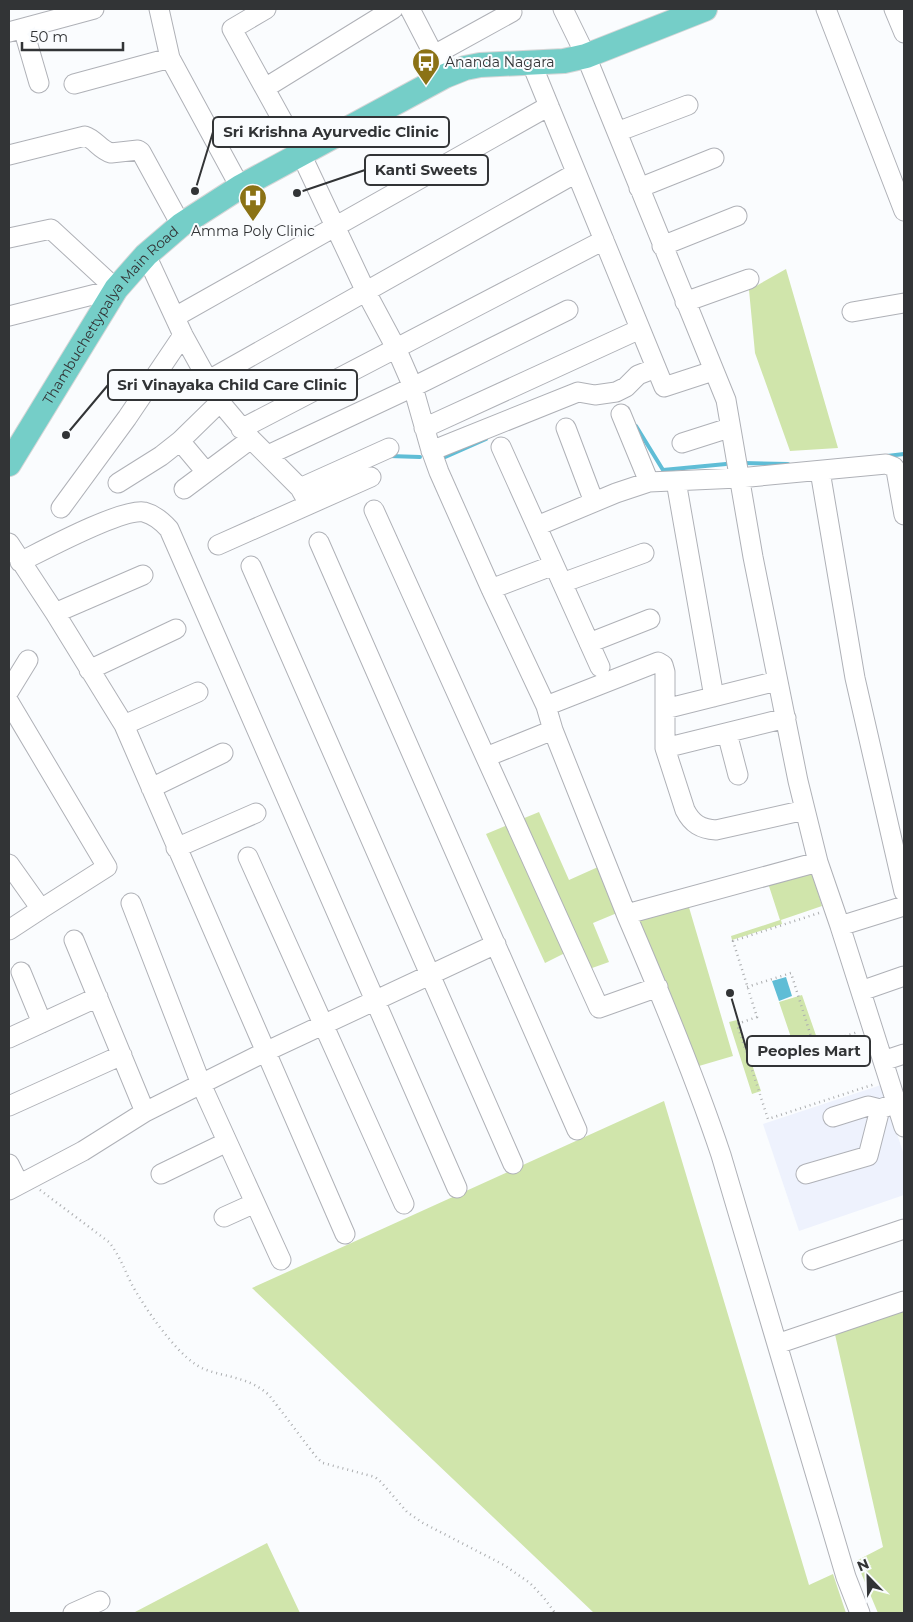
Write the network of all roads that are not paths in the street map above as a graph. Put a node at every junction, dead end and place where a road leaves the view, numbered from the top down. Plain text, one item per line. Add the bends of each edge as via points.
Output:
1 (94, 9) edge
2 (159, 9) edge
3 (266, 9) edge
4 (394, 9) edge
5 (410, 9) edge
6 (564, 9) edge
7 (705, 9) edge
8 (826, 9) edge
9 (894, 9) edge
10 (512, 12) dead end
11 (53, 14) edge
12 (16, 30) edge
13 (904, 33) edge
14 (586, 56) junction
15 (170, 58) junction
16 (531, 62) junction
17 (440, 66) junction
18 (39, 84) dead end
19 (74, 84) dead end
20 (264, 88) junction
21 (549, 106) junction
22 (688, 106) dead end
23 (617, 132) junction
24 (301, 154) junction
25 (9, 155) edge
26 (714, 158) dead end
27 (576, 172) junction
28 (240, 187) junction
29 (639, 188) junction
30 (904, 211) edge
31 (737, 216) dead end
32 (181, 225) junction
33 (336, 227) junction
34 (9, 238) edge
35 (604, 240) junction
36 (662, 246) junction
37 (146, 254) junction
38 (749, 279) dead end
39 (116, 289) junction
40 (366, 292) junction
41 (685, 302) junction
42 (904, 303) edge
43 (568, 310) dead end
44 (852, 312) dead end
45 (9, 316) edge
46 (175, 317) junction
47 (640, 329) junction
48 (183, 336) junction
49 (396, 348) junction
50 (656, 368) junction
51 (713, 370) junction
52 (207, 381) junction
53 (413, 387) junction
54 (220, 402) junction
55 (621, 414) dead end
56 (424, 428) junction
57 (566, 428) dead end
58 (729, 428) junction
59 (246, 434) junction
60 (180, 441) junction
61 (682, 443) dead end
62 (501, 447) dead end
63 (389, 448) dead end
64 (431, 451) junction
65 (12, 454) edge
66 (268, 455) junction
67 (820, 471) junction
68 (206, 472) junction
69 (371, 477) dead end
70 (739, 478) junction
71 (676, 481) junction
72 (649, 482) junction
73 (118, 483) dead end
74 (184, 489) dead end
75 (305, 496) junction
76 (594, 502) junction
77 (61, 508) dead end
78 (374, 510) dead end
79 (904, 515) edge
80 (537, 526) junction
81 (319, 542) dead end
82 (9, 543) edge
83 (218, 544) dead end
84 (644, 553) dead end
85 (20, 562) junction
86 (554, 565) junction
87 (251, 566) dead end
88 (143, 576) dead end
89 (562, 583) junction
90 (491, 590) junction
91 (55, 613) junction
92 (650, 619) dead end
93 (176, 629) dead end
94 (589, 643) junction
95 (28, 660) dead end
96 (600, 667) dead end
97 (89, 670) junction
98 (777, 681) junction
99 (9, 691) edge
100 (198, 692) dead end
101 (714, 697) junction
102 (9, 702) edge
103 (546, 706) junction
104 (664, 709) junction
105 (780, 719) junction
106 (124, 725) junction
107 (553, 730) junction
108 (727, 733) junction
109 (665, 748) junction
110 (223, 754) dead end
111 (486, 757) junction
112 (738, 775) dead end
113 (151, 788) junction
114 (800, 811) junction
115 (256, 813) dead end
116 (176, 848) junction
117 (248, 857) dead end
118 (818, 862) junction
119 (9, 864) edge
120 (904, 892) edge
121 (131, 903) dead end
122 (904, 906) edge
123 (41, 909) junction
124 (627, 914) junction
125 (840, 926) junction
126 (9, 930) edge
127 (74, 940) dead end
128 (496, 944) junction
129 (20, 972) dead end
130 (430, 975) junction
131 (904, 976) edge
132 (658, 988) junction
133 (861, 991) junction
134 (98, 997) junction
135 (374, 1002) junction
136 (42, 1023) junction
137 (324, 1025) junction
138 (9, 1038) edge
139 (265, 1052) junction
140 (904, 1054) edge
141 (122, 1055) junction
142 (883, 1062) junction
143 (201, 1084) junction
144 (9, 1106) edge
145 (888, 1106) junction
146 (144, 1112) junction
147 (834, 1117) dead end
148 (904, 1127) edge
149 (577, 1130) dead end
150 (227, 1142) junction
151 (9, 1164) edge
152 (513, 1164) dead end
153 (161, 1174) dead end
154 (806, 1174) dead end
155 (18, 1185) edge
156 (457, 1188) dead end
157 (255, 1203) junction
158 (404, 1204) dead end
159 (224, 1217) dead end
160 (904, 1229) edge
161 (345, 1234) dead end
162 (281, 1260) dead end
163 (812, 1260) dead end
164 (904, 1301) edge
165 (777, 1344) junction
166 (100, 1601) dead end
167 (73, 1613) edge
168 (860, 1613) edge

1 - 11 street
2 - 15 street
3 - 20 street via 232,29
4 - 20 street
5 - 17 street
6 - 14 street
7 - 14 main road, Thambuchettypalya Main Road
8 - 30 street
9 - 13 street
10 - 17 street
11 - 12 street
12 - 18 street
14 - 16 main road, Thambuchettypalya Main Road via 564,61
14 - 23 street
15 - 19 street
15 - 28 street
16 - 17 main road, Thambuchettypalya Main Road via 465,68
16 - 21 street
17 - 24 main road, Thambuchettypalya Main Road
20 - 24 street
21 - 27 street
21 - 33 street
22 - 23 street
23 - 29 street
24 - 28 main road, Thambuchettypalya Main Road
24 - 33 street
25 - 32 street via 85,136 107,152 138,150
26 - 29 street
27 - 35 street
27 - 40 street
28 - 32 main road, Thambuchettypalya Main Road
29 - 36 street
31 - 36 street
32 - 37 main road, Thambuchettypalya Main Road
33 - 40 street
33 - 46 street
34 - 39 street via 51,229
35 - 47 street
35 - 49 street
36 - 41 street
37 - 39 main road, Thambuchettypalya Main Road
37 - 46 street
38 - 41 street
39 - 45 street
39 - 65 main road, Thambuchettypalya Main Road
40 - 49 street
40 - 52 street
41 - 51 street
42 - 44 street
43 - 53 street
46 - 48 street
47 - 50 street
47 - 56 street
48 - 52 street
48 - 77 street
49 - 53 street
49 - 59 street
50 - 51 street via 664,387
50 - 64 street via 638,375 616,392 595,395 578,392
51 - 58 street via 726,400
52 - 54 street
53 - 56 street
53 - 66 street
54 - 59 street
54 - 60 street
55 - 72 street
56 - 64 street
57 - 76 street
58 - 61 street
58 - 70 street
59 - 66 street
59 - 68 street
60 - 68 street
60 - 73 street
62 - 80 street
63 - 75 street
64 - 90 street
66 - 75 street
67 - 70 street
67 - 79 street via 886,464 894,467
67 - 120 street via 855,678
68 - 74 street
69 - 75 street
70 - 71 street
70 - 98 street
71 - 72 street
71 - 101 street
72 - 76 street
75 - 83 street
76 - 80 street
78 - 111 street
80 - 86 street
81 - 128 street
82 - 85 street
84 - 89 street
85 - 91 street
85 - 135 street via 127,513 144,512 155,516 169,530
86 - 89 street
86 - 90 street
87 - 130 street
88 - 91 street
89 - 94 street
90 - 103 street
91 - 97 street
92 - 94 street
93 - 97 street
94 - 96 street
95 - 99 street
97 - 106 street
98 - 101 street
98 - 105 street
100 - 106 street
101 - 104 street
102 - 123 street via 107,867
103 - 104 street via 658,662 665,672
103 - 107 street
104 - 109 street
105 - 108 street
105 - 114 street via 798,781
106 - 113 street
107 - 111 street
107 - 124 street
108 - 109 street
108 - 112 street
109 - 114 street via 685,810 696,825 716,830
110 - 113 street
111 - 132 street via 599,1008
113 - 116 street
114 - 118 street
115 - 116 street
116 - 139 street
117 - 137 street
118 - 124 street
118 - 125 street
119 - 123 street
121 - 143 street
122 - 125 street
123 - 126 street
124 - 132 street
125 - 133 street
127 - 134 street
128 - 130 street
128 - 149 street
129 - 136 street
130 - 135 street
130 - 152 street
131 - 133 street
132 - 165 street via 702,1096
133 - 142 street
134 - 136 street
134 - 141 street
135 - 137 street
135 - 156 street
136 - 138 street
137 - 139 street
137 - 158 street
139 - 143 street
139 - 161 street
140 - 142 street
141 - 144 street
141 - 146 street
142 - 145 street
143 - 146 street
143 - 150 street
145 - 147 street via 868,1106
145 - 148 street
145 - 154 street via 868,1156
146 - 155 street via 83,1151
150 - 153 street
150 - 157 street
151 - 155 street
157 - 159 street
157 - 162 street
160 - 163 street
164 - 165 street
165 - 168 street via 846,1577
166 - 167 street

